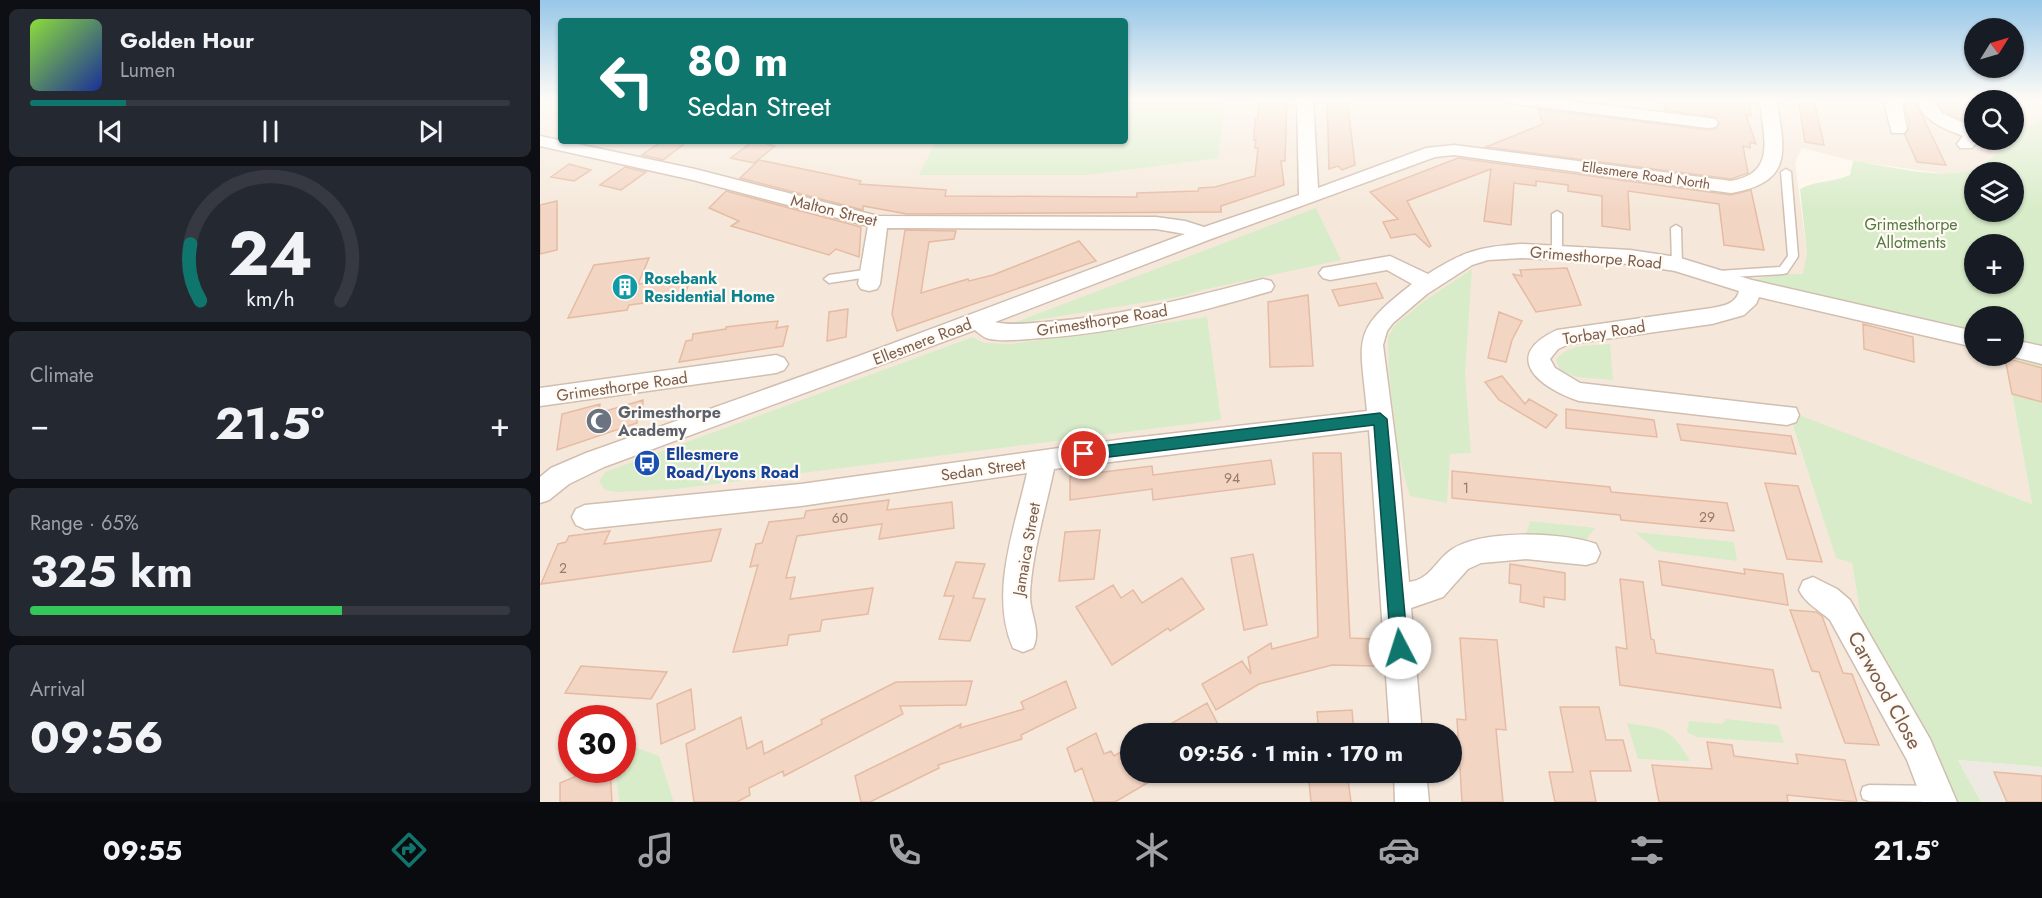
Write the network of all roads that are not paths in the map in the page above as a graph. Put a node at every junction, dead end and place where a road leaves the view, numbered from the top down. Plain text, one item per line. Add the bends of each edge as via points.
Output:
1 (1307, 136) edge
2 (1773, 136) edge
3 (540, 141) edge
4 (1786, 172) dead end
5 (1309, 198) junction
6 (1557, 214) dead end
7 (878, 222) junction
8 (1676, 228) dead end
9 (1204, 234) junction
10 (1557, 252) junction
11 (1677, 264) junction
12 (1330, 273) dead end
13 (1712, 276) junction
14 (870, 278) joint
15 (829, 279) dead end
16 (1428, 283) junction
17 (1263, 286) dead end
18 (1750, 287) junction
19 (978, 320) junction
20 (1964, 337) edge
21 (2024, 351) edge
22 (2042, 355) edge
23 (776, 364) dead end
24 (540, 397) edge
25 (1787, 415) dead end
26 (1380, 419) junction
27 (1043, 460) junction
28 (540, 492) edge
29 (585, 516) dead end
30 (1586, 553) dead end
31 (1813, 590) dead end
32 (1395, 596) junction
33 (1023, 638) dead end
34 (1405, 723) edge
35 (1411, 783) edge
36 (1869, 793) dead end
37 (1938, 798) edge
38 (1412, 802) edge

1 - 5 street
2 - 5 street, Ellesmere Road North via 1775,154 1771,168 1743,186 1443,150
3 - 7 street, Malton Street via 695,175
4 - 13 lane via 1793,256 1783,270
5 - 9 street, Ellesmere Road
6 - 10 lane
7 - 9 street, Malton Street via 1156,223
7 - 14 street
8 - 11 lane
9 - 19 street, Ellesmere Road
10 - 11 street, Grimesthorpe Road
10 - 16 street, Grimesthorpe Road via 1486,253 1465,260
11 - 13 street, Grimesthorpe Road
12 - 16 street via 1390,263
13 - 18 street, Grimesthorpe Road
14 - 15 lane
16 - 26 street, Grimesthorpe Road via 1385,317 1376,329 1372,345
17 - 19 street, Grimesthorpe Road via 1157,314 1041,331 991,331
18 - 20 street, Grimesthorpe Road
18 - 25 street, Torbay Road via 1748,299 1736,310 1553,340 1541,352 1540,368 1554,383 1579,392
19 - 28 street, Ellesmere Road via 595,460 560,476
21 - 22 street
23 - 24 street, Grimesthorpe Road
26 - 27 street, Sedan Street
26 - 32 street, Grimesthorpe Road
27 - 29 street, Sedan Street via 801,495
27 - 33 street, Jamaica Street via 1019,571 1016,599
30 - 32 street via 1499,547 1466,555 1448,569 1439,584 1422,594
31 - 37 street, Carwood Close via 1840,610 1919,750
32 - 34 street, Grimesthorpe Road
35 - 38 street
36 - 37 lane

